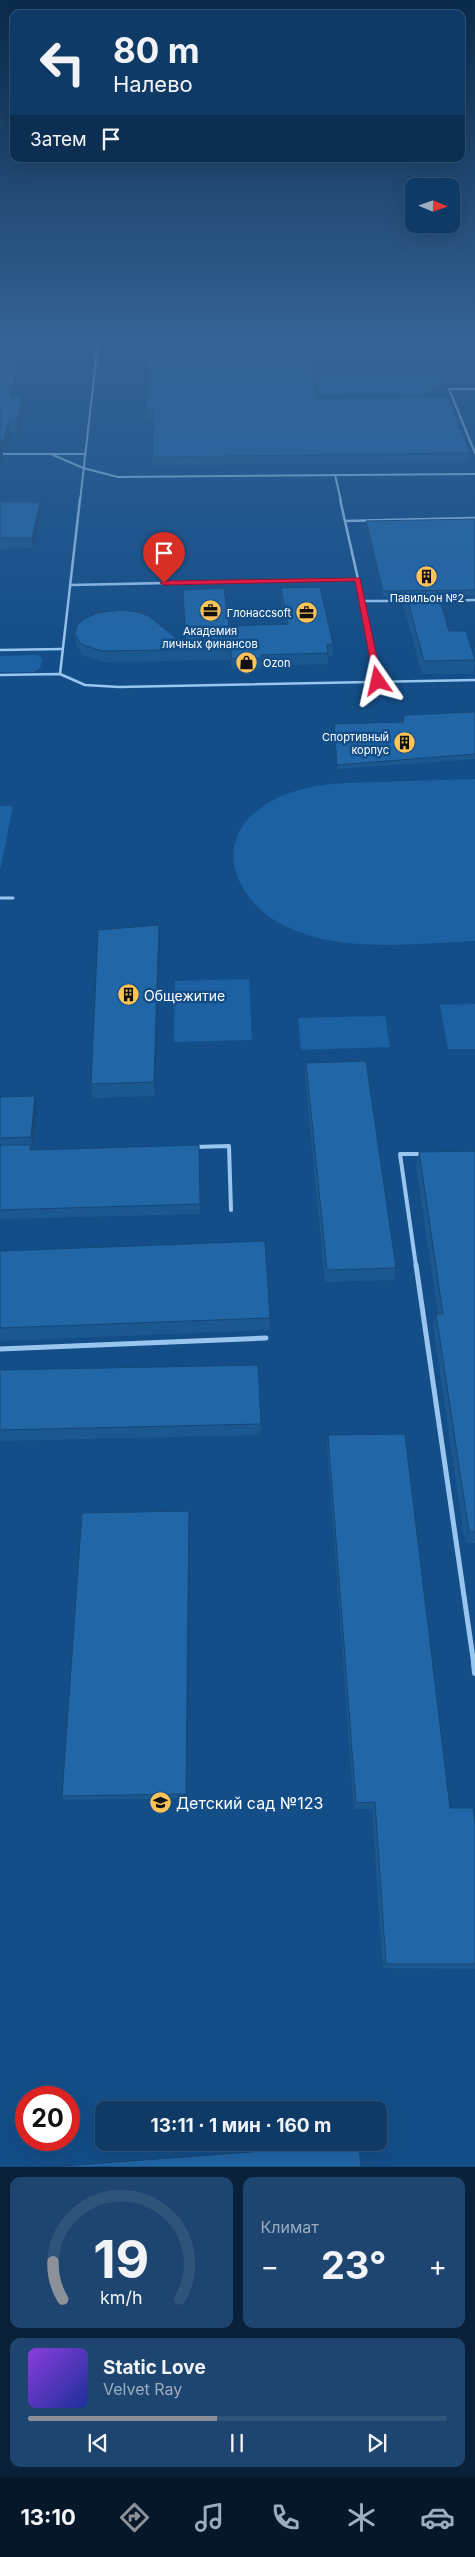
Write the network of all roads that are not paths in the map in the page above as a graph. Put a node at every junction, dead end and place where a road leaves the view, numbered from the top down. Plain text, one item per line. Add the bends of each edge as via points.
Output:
1 (85, 443) edge
2 (0, 454) edge
3 (51, 454) junction
4 (84, 454) junction
5 (83, 468) junction
6 (475, 474) edge
7 (336, 475) junction
8 (475, 518) edge
9 (345, 521) junction
10 (358, 579) junction
11 (70, 585) junction
12 (475, 600) edge
13 (409, 601) edge
14 (428, 601) edge
15 (362, 602) junction
16 (62, 649) junction
17 (0, 650) edge
18 (60, 674) junction
19 (0, 675) edge
20 (475, 680) edge
21 (378, 681) junction
22 (0, 898) edge
23 (13, 898) dead end
24 (189, 1147) edge
25 (428, 1154) edge
26 (231, 1210) dead end
27 (266, 1338) edge
28 (0, 1349) edge
29 (475, 1673) edge

1 - 4 lane
2 - 3 lane
3 - 4 lane
3 - 5 lane
4 - 5 lane
5 - 7 lane via 118,477
5 - 11 lane
6 - 7 lane
7 - 9 lane
8 - 9 lane
9 - 10 lane
10 - 11 lane
10 - 15 lane
11 - 16 lane
12 - 14 lane
13 - 15 lane
15 - 21 lane
16 - 17 lane
16 - 18 lane
18 - 19 lane
18 - 21 lane via 85,685 119,687
20 - 21 lane
22 - 23 lane
24 - 26 lane via 229,1146
25 - 29 lane via 400,1154
27 - 28 lane

